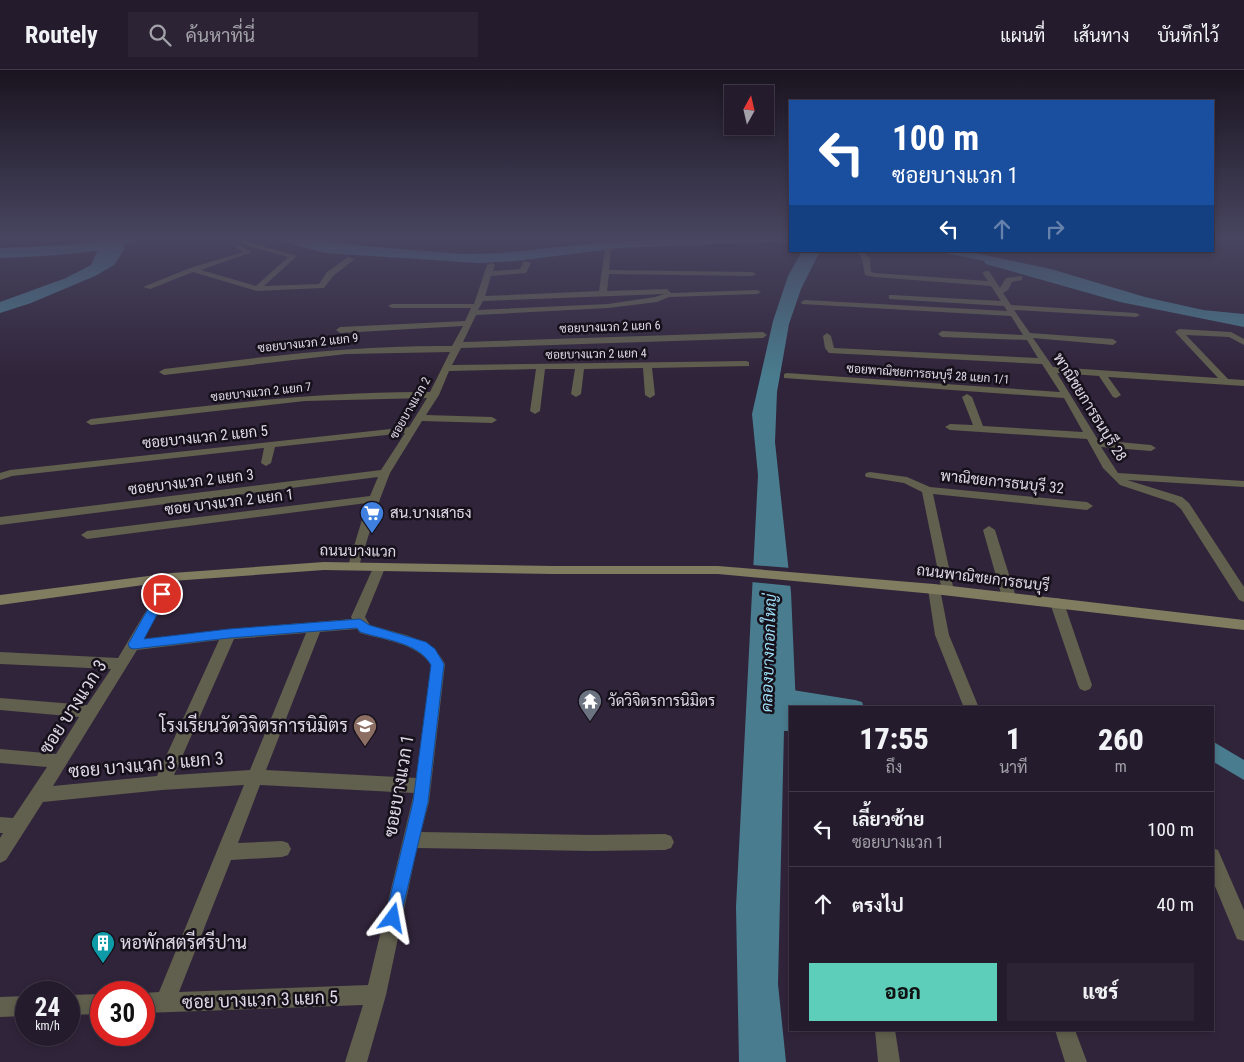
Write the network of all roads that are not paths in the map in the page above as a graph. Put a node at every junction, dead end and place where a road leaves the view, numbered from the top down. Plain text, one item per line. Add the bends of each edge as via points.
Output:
1 (159, 283) edge
2 (238, 283) edge
3 (263, 283) edge
4 (323, 283) edge
5 (485, 283) edge
6 (605, 283) edge
7 (952, 283) edge
8 (993, 283) edge
9 (1008, 283) edge
10 (147, 288) dead end
11 (996, 288) junction
12 (257, 289) junction
13 (757, 292) dead end
14 (604, 294) junction
15 (668, 295) junction
16 (892, 297) dead end
17 (805, 302) dead end
18 (392, 306) dead end
19 (477, 306) junction
20 (1010, 308) junction
21 (1136, 315) dead end
22 (468, 323) junction
23 (340, 330) dead end
24 (942, 334) dead end
25 (763, 335) dead end
26 (827, 336) dead end
27 (1028, 337) junction
28 (1113, 342) dead end
29 (1244, 342) edge
30 (456, 347) junction
31 (746, 364) dead end
32 (647, 365) junction
33 (580, 366) junction
34 (1047, 366) junction
35 (541, 367) junction
36 (446, 368) junction
37 (164, 372) dead end
38 (1102, 374) junction
39 (787, 376) dead end
40 (1226, 382) junction
41 (1244, 383) edge
42 (576, 394) dead end
43 (434, 395) junction
44 (650, 395) dead end
45 (1116, 395) dead end
46 (1067, 396) junction
47 (966, 397) dead end
48 (535, 411) dead end
49 (420, 418) junction
50 (492, 420) dead end
51 (91, 422) dead end
52 (950, 427) dead end
53 (414, 429) junction
54 (979, 429) junction
55 (1092, 439) junction
56 (270, 445) junction
57 (1151, 448) dead end
58 (266, 464) dead end
59 (385, 473) junction
60 (870, 475) dead end
61 (1115, 476) junction
62 (0, 477) edge
63 (1244, 484) edge
64 (927, 490) junction
65 (374, 499) junction
66 (1087, 506) dead end
67 (0, 521) edge
68 (989, 530) dead end
69 (87, 535) dead end
70 (354, 566) junction
71 (379, 568) junction
72 (718, 570) joint
73 (172, 577) junction
74 (941, 590) junction
75 (1009, 597) junction
76 (1244, 598) edge
77 (0, 600) edge
78 (1057, 603) junction
79 (360, 624) junction
80 (1244, 625) edge
81 (315, 627) junction
82 (229, 634) junction
83 (134, 644) junction
84 (0, 658) edge
85 (122, 664) junction
86 (1085, 685) dead end
87 (0, 704) edge
88 (971, 706) edge
89 (92, 712) junction
90 (0, 756) edge
91 (60, 761) junction
92 (256, 776) junction
93 (162, 783) junction
94 (423, 786) junction
95 (39, 795) junction
96 (0, 826) edge
97 (18, 827) junction
98 (410, 840) junction
99 (665, 842) dead end
100 (282, 849) dead end
101 (225, 852) junction
102 (0, 854) edge
103 (1214, 861) edge
104 (1244, 932) edge
105 (376, 996) junction
106 (155, 1003) edge
107 (165, 1003) junction
108 (15, 1006) edge
109 (0, 1007) edge
110 (885, 1031) edge
111 (1065, 1031) edge
112 (356, 1062) edge
113 (889, 1062) edge
114 (1076, 1062) edge

1 - 10 street
2 - 12 street
3 - 12 street
4 - 12 street via 321,286
5 - 19 street, ซอยบางแวก 2
6 - 14 street
7 - 11 street
8 - 11 street, พาณิชยการธนบุรี 28
9 - 11 street via 1006,288
11 - 20 street, พาณิชยการธนบุรี 28
13 - 15 street
14 - 15 street via 664,291
14 - 19 street
15 - 19 street via 657,300 627,304
16 - 20 street
17 - 20 street
18 - 19 street
19 - 22 street, ซอยบางแวก 2
20 - 21 street
20 - 27 street, พาณิชยการธนบุรี 28
22 - 23 street
22 - 30 street, ซอยบางแวก 2
24 - 27 street
25 - 30 street, ซอยบางแวก 2 แยก 6
26 - 34 street via 832,351
27 - 28 street
27 - 34 street, พาณิชยการธนบุรี 28
29 - 40 street via 1231,335 1179,332
30 - 36 street, ซอยบางแวก 2
30 - 37 street, ซอยบางแวก 2 แยก 9 via 350,351
31 - 32 street, ซอยบางแวก 2 แยก 4
32 - 33 street, ซอยบางแวก 2 แยก 4
32 - 44 street
33 - 35 street, ซอยบางแวก 2 แยก 4
33 - 42 street
34 - 38 street
34 - 46 street, พาณิชยการธนบุรี 28
35 - 36 street, ซอยบางแวก 2 แยก 4
35 - 48 street
36 - 43 street, ซอยบางแวก 2
38 - 40 street
38 - 45 street
39 - 46 street, ซอยพาณิชยการธนบุรี 28 แยก 1/1
40 - 41 street
43 - 49 street, ซอยบางแวก 2
43 - 51 street, ซอยบางแวก 2 แยก 7 via 297,400
46 - 55 street, พาณิชยการธนบุรี 28
47 - 54 street
49 - 50 street
49 - 53 street, ซอยบางแวก 2
52 - 54 street
53 - 56 street, ซอยบางแวก 2 แยก 5
53 - 59 street, ซอยบางแวก 2
54 - 55 street
55 - 57 street
55 - 61 street, พาณิชยการธนบุรี 28
56 - 58 street
56 - 62 street, ซอยบางแวก 2 แยก 5 via 10,473
59 - 65 street, ซอยบางแวก 2
59 - 67 street, ซอยบางแวก 2 แยก 3
60 - 64 street via 910,480
61 - 63 street
61 - 76 street, พาณิชยการธนบุรี 28 via 1124,483 1178,500 1185,506
64 - 66 street, พาณิชยการธนบุรี 32
64 - 74 street, พาณิชยการธนบุรี 32
65 - 69 street, ซอย บางแวก 2 แยก 1
65 - 70 street, ซอยบางแวก 2
68 - 75 street
70 - 71 main road, ถนนบางแวก
70 - 73 main road, ถนนบางแวก
71 - 72 main road, ถนนบางแวก
71 - 79 street via 358,617
72 - 74 main road, ถนนพาณิชยการธนบุรี
73 - 77 main road, ถนนบางแวก
73 - 83 street, ซอย บางแวก 3
74 - 75 main road, ถนนพาณิชยการธนบุรี
74 - 88 street, พาณิชยการธนบุรี 32 via 942,635
75 - 78 main road, ถนนพาณิชยการธนบุรี
78 - 80 main road, ถนนพาณิชยการธนบุรี
78 - 86 street
79 - 81 street
79 - 94 street, ซอยบางแวก 1 via 365,629 421,646 438,664
81 - 82 street
81 - 92 street
82 - 83 street
82 - 93 street
83 - 85 street, ซอย บางแวก 3
84 - 85 street
85 - 89 street, ซอย บางแวก 3
87 - 89 street
89 - 91 street, ซอย บางแวก 3
90 - 91 street
91 - 95 street, ซอย บางแวก 3
92 - 93 street, ซอย บางแวก 3 แยก 3
92 - 94 street, ซอย บางแวก 3 แยก 3
92 - 101 street
93 - 95 street, ซอย บางแวก 3 แยก 3
94 - 98 street, ซอยบางแวก 1
95 - 97 street, ซอย บางแวก 3
96 - 97 street
97 - 102 street, ซอย บางแวก 3
98 - 99 street
98 - 105 street, ซอยบางแวก 1
100 - 101 street
101 - 107 street
103 - 104 street
105 - 107 street, ซอย บางแวก 3 แยก 5
105 - 112 street, ซอยบางแวก 1
106 - 107 street, ซอย บางแวก 3 แยก 5
108 - 109 street
110 - 113 street
111 - 114 street

